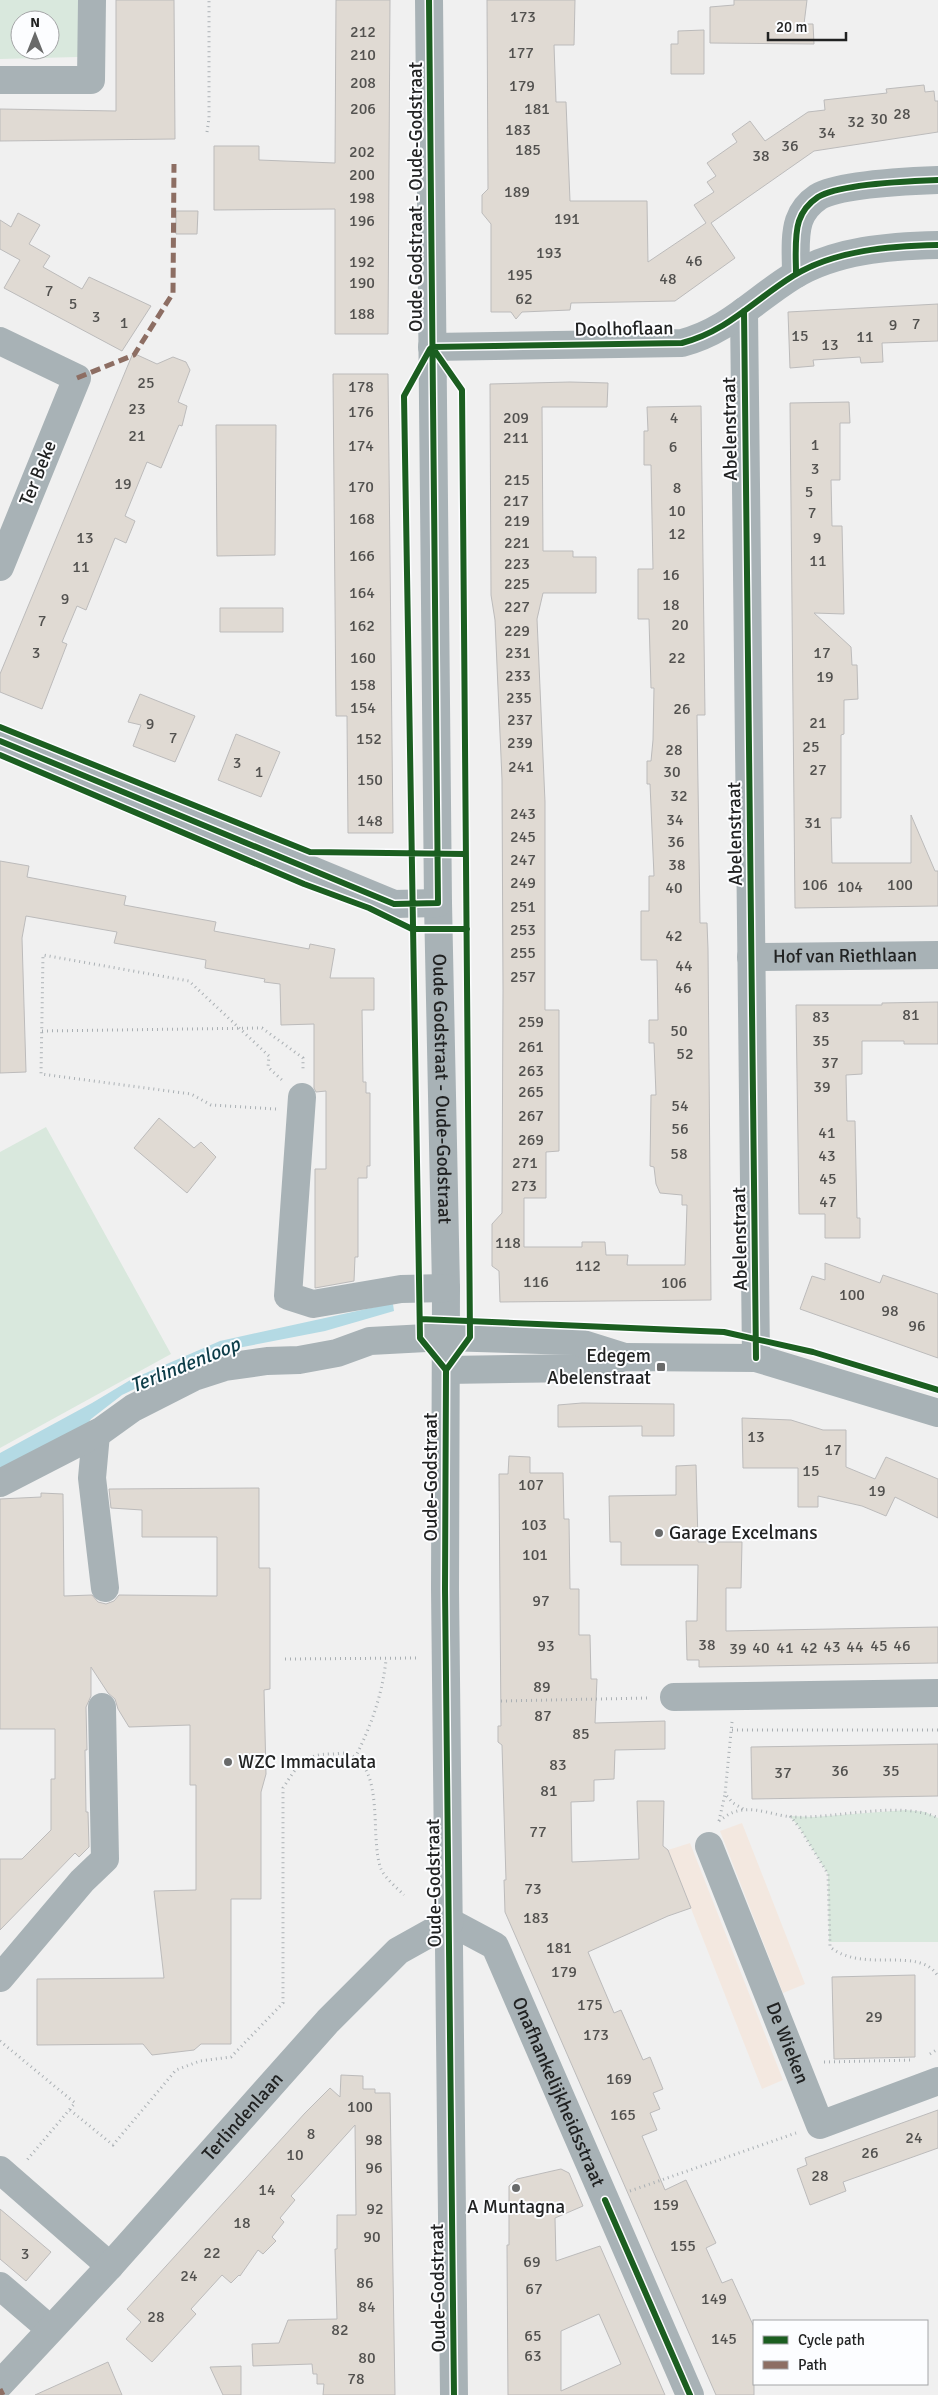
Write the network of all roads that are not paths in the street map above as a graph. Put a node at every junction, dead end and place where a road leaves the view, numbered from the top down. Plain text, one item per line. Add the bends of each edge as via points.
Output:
1 (92, 0) edge
2 (429, 0) edge
3 (0, 80) edge
4 (938, 180) edge
5 (938, 245) edge
6 (796, 274) junction
7 (744, 311) junction
8 (0, 341) edge
9 (432, 347) junction
10 (0, 567) edge
11 (0, 741) edge
12 (438, 903) junction
13 (938, 955) edge
14 (751, 957) junction
15 (302, 1104) road end
16 (446, 1288) junction
17 (445, 1336) junction
18 (625, 1357) junction
19 (756, 1358) junction
20 (446, 1370) junction
21 (938, 1413) edge
22 (96, 1434) junction
23 (0, 1484) edge
24 (105, 1588) dead end
25 (938, 1693) edge
26 (674, 1697) road end
27 (102, 1707) dead end
28 (709, 1846) road end
29 (450, 1922) junction
30 (0, 1978) edge
31 (938, 2081) edge
32 (5, 2175) edge
33 (110, 2266) junction
34 (0, 2286) edge
35 (50, 2329) junction
36 (0, 2384) edge
37 (0, 2390) edge
38 (3, 2395) edge
39 (454, 2395) edge
40 (690, 2395) edge

1 - 3 street via 91,80
2 - 9 street, Oude Godstraat - Oude-Godstraat
4 - 6 street via 898,181 818,197 805,208 798,222
5 - 6 street, Doolhoflaan via 877,249 831,259
6 - 7 street, Doolhoflaan
7 - 9 street, Doolhoflaan via 719,330 682,343
7 - 14 street, Abelenstraat
8 - 10 street, Ter Beke via 77,378
9 - 12 street, Oude Godstraat - Oude-Godstraat
11 - 12 street via 394,904
12 - 16 street, Oude Godstraat - Oude-Godstraat
13 - 14 street, Hof van Riethlaan
14 - 19 street, Abelenstraat
15 - 16 street via 288,1296 313,1304 401,1288
16 - 17 street, Oude Godstraat - Oude-Godstraat
17 - 18 street via 574,1341
17 - 20 street, Oude-Godstraat
17 - 22 street via 370,1341 328,1355 225,1367 194,1377 132,1408
18 - 19 street
18 - 20 street via 584,1368
19 - 21 street
20 - 29 street, Oude-Godstraat
22 - 23 street
22 - 24 street via 92,1478
25 - 26 street
27 - 30 street via 105,1859 82,1881
28 - 31 street, De Wieken via 820,2124
29 - 33 street, Terlindenlaan via 398,1951 328,2021
29 - 39 street, Oude-Godstraat
29 - 40 street, Onafhankelijkheidsstraat via 495,1946
32 - 33 street
33 - 35 street, Terlindenlaan
34 - 35 street
35 - 36 street, Terlindenlaan
37 - 38 street

